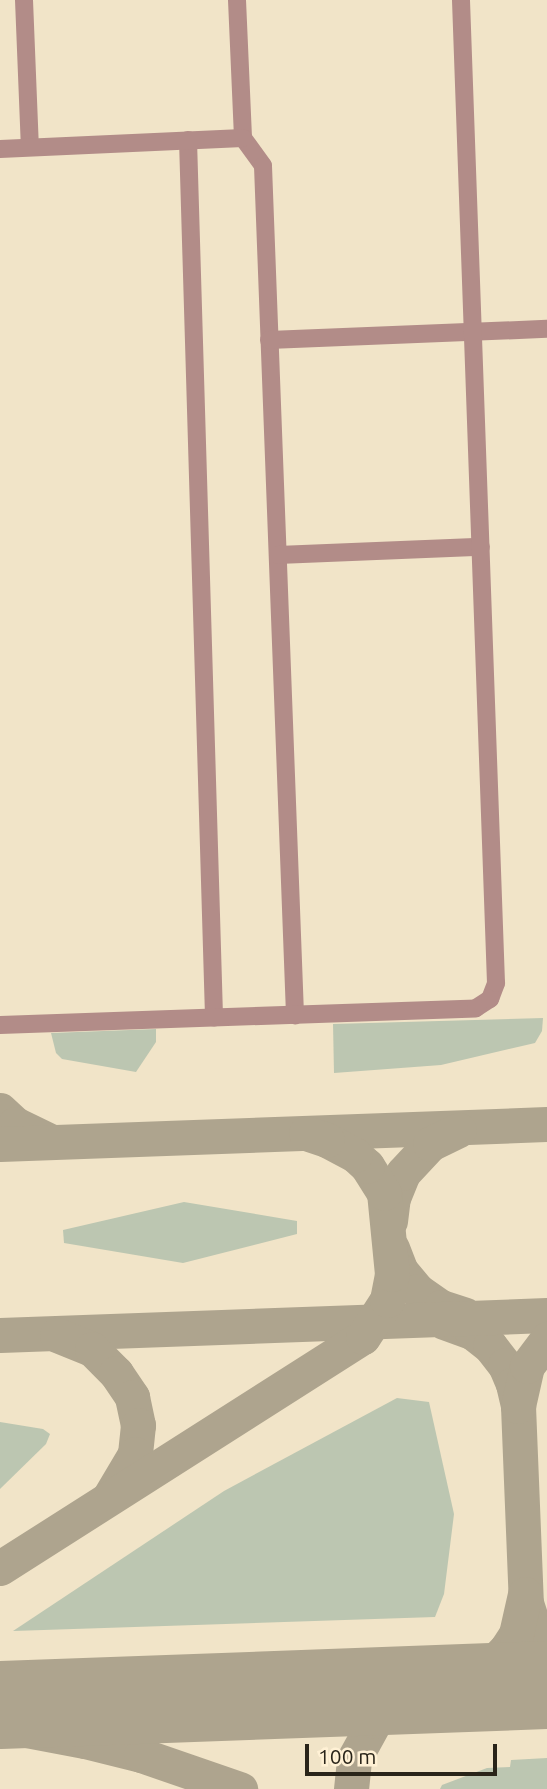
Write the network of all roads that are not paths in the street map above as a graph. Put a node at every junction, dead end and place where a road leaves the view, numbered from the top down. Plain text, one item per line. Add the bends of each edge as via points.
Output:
1 (24, 0) edge
2 (237, 0) edge
3 (461, 0) edge
4 (243, 138) junction
5 (188, 140) junction
6 (30, 147) junction
7 (0, 149) edge
8 (547, 329) edge
9 (473, 332) junction
10 (269, 340) junction
11 (481, 547) junction
12 (278, 555) junction
13 (295, 1016) junction
14 (214, 1018) junction
15 (0, 1025) edge

1 - 6 lane
2 - 4 lane
3 - 9 lane
4 - 5 lane
4 - 10 lane via 263,166
5 - 6 lane
5 - 14 lane
6 - 7 lane
8 - 9 lane
9 - 10 lane
9 - 11 lane
10 - 12 lane
11 - 12 lane
11 - 13 lane via 496,982 491,999 477,1008
12 - 13 lane
13 - 14 lane
14 - 15 lane

